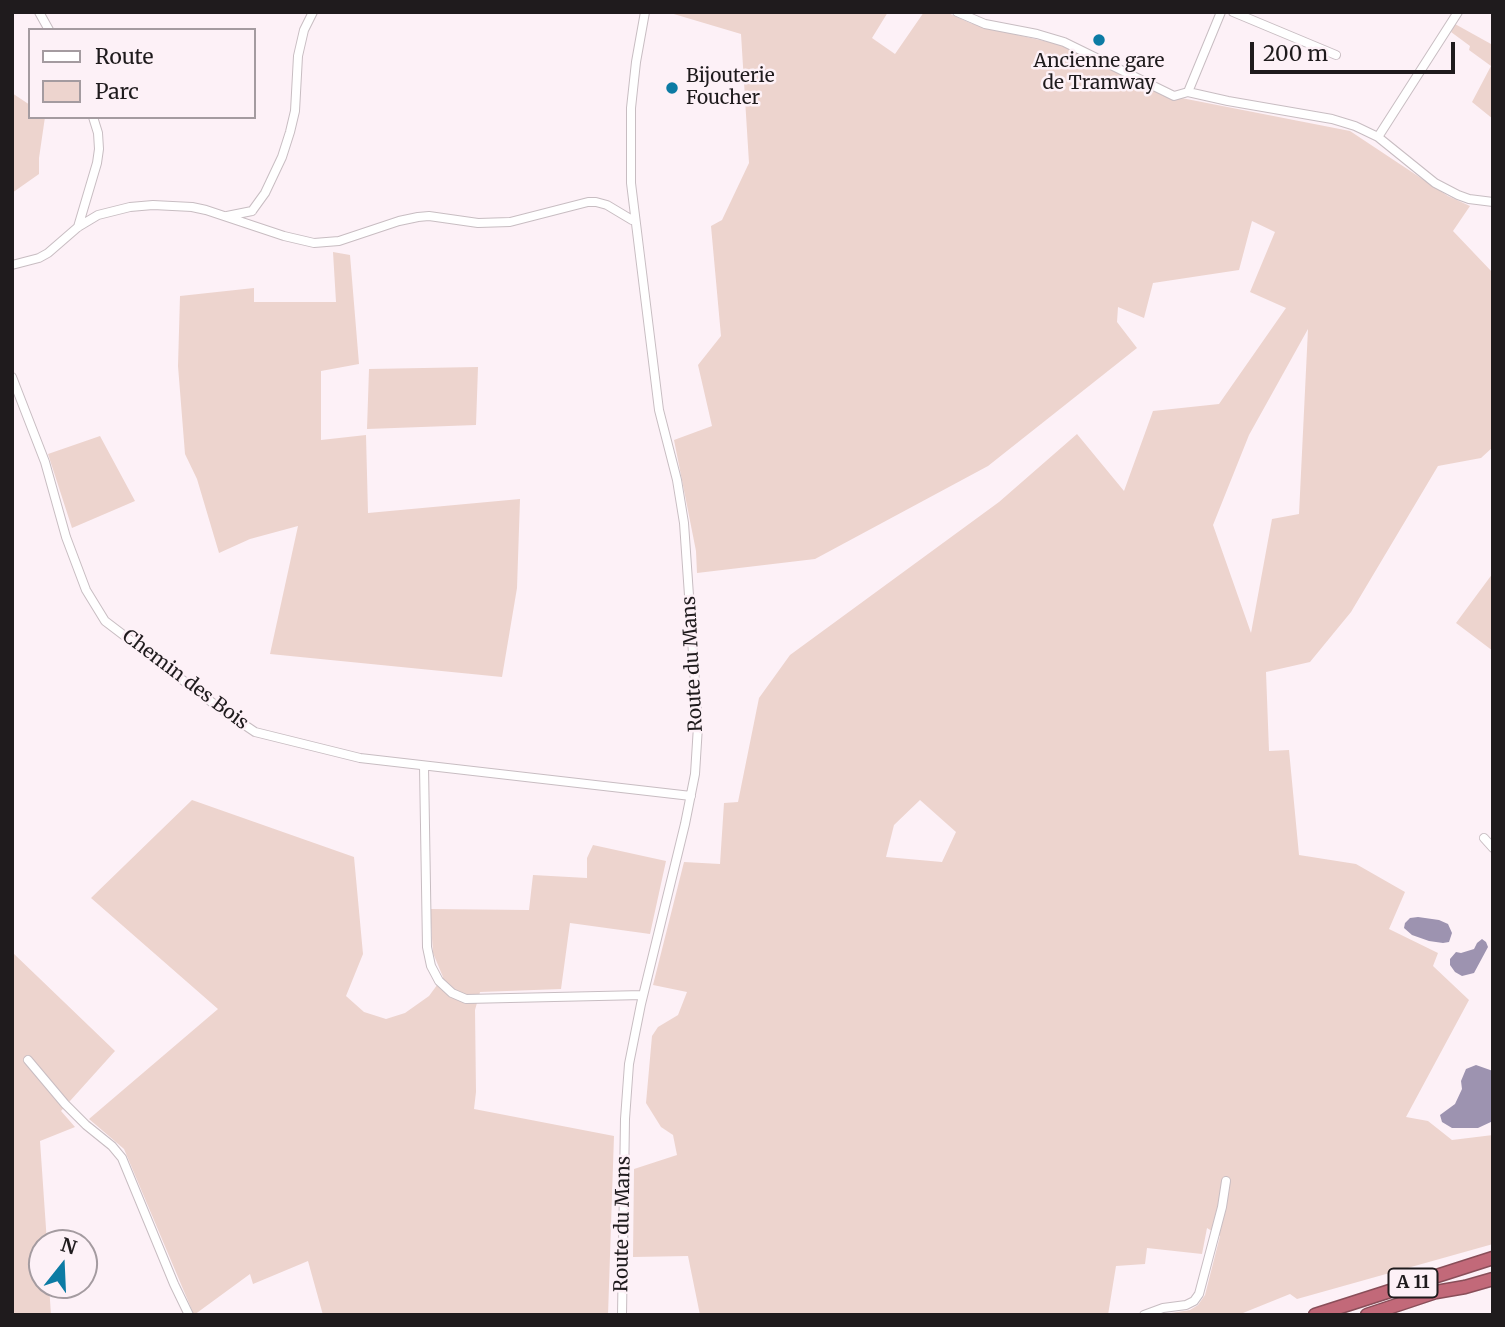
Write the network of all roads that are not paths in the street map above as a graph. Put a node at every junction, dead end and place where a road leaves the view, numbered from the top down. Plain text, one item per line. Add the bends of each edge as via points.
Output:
1 (39, 12) edge
2 (313, 12) edge
3 (645, 12) edge
4 (957, 12) edge
5 (1221, 12) edge
6 (1233, 12) edge
7 (1458, 12) edge
8 (48, 28) edge
9 (1336, 55) dead end
10 (1188, 92) junction
11 (94, 119) edge
12 (1378, 137) junction
13 (1493, 202) edge
14 (252, 211) junction
15 (224, 216) junction
16 (635, 220) junction
17 (252, 225) junction
18 (78, 227) junction
19 (12, 265) edge
20 (12, 377) edge
21 (424, 766) junction
22 (691, 796) junction
23 (1484, 838) dead end
24 (1493, 848) edge
25 (643, 995) junction
26 (27, 1060) dead end
27 (1226, 1181) dead end
28 (1493, 1258) edge
29 (1493, 1279) edge
30 (1465, 1287) junction
31 (189, 1315) edge
32 (622, 1315) edge
33 (1144, 1315) edge
34 (1315, 1315) edge
35 (1367, 1315) edge
36 (1391, 1315) edge

1 - 8 street
2 - 14 street via 298,56 290,132 265,193
3 - 16 street, Route du Mans via 631,108
4 - 10 street via 985,24 1063,42 1174,96
5 - 10 street
6 - 9 street
7 - 12 street
10 - 12 street via 1332,119
11 - 18 street via 99,149
12 - 13 street via 1435,183 1469,199
14 - 15 street
14 - 17 street
15 - 17 street
15 - 18 street via 192,207 153,205 97,215
16 - 17 street via 607,205 588,202 510,222 418,216 324,243 304,242
16 - 22 street, Route du Mans via 659,410 684,523 698,717
18 - 19 street via 48,253
20 - 21 street, Chemin des Bois via 86,590 106,621 255,732 360,758
21 - 22 street, Chemin des Bois
21 - 25 street via 427,947 439,981 466,999
22 - 25 street, Route du Mans
23 - 24 street
25 - 32 street, Route du Mans via 626,1096
26 - 31 street via 122,1158
27 - 33 street via 1199,1294 1186,1305
28 - 34 highway, A 11
29 - 30 highway, A 11
30 - 35 highway, A 11
30 - 36 highway

